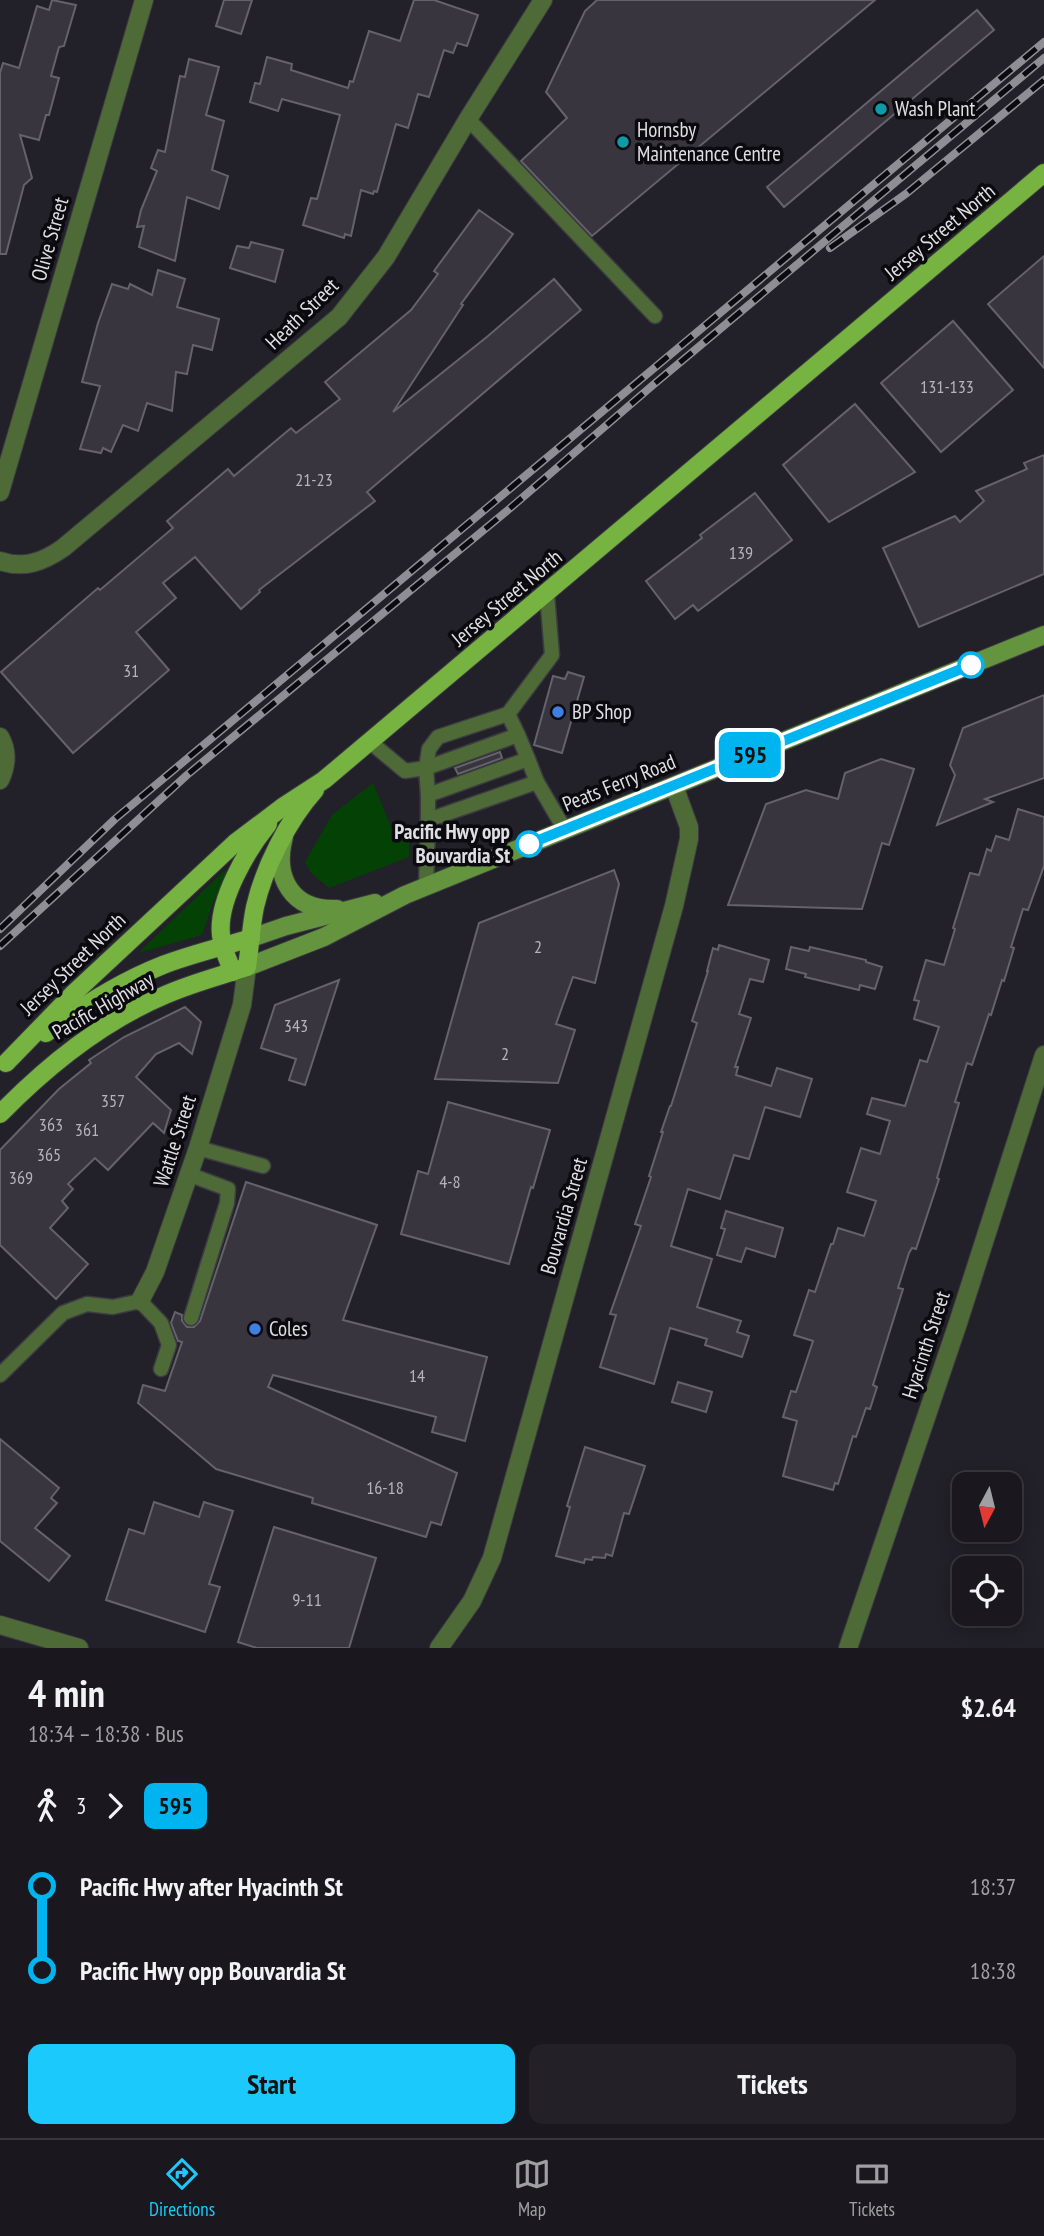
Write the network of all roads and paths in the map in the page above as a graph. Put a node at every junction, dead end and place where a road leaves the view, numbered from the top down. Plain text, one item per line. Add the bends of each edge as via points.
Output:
1 (144, 0) edge
2 (543, 0) edge
3 (468, 119) junction
4 (1044, 173) edge
5 (654, 316) dead end
6 (0, 492) edge
7 (0, 561) edge
8 (547, 594) junction
9 (1044, 635) edge
10 (508, 715) junction
11 (518, 735) junction
12 (0, 737) edge
13 (369, 741) junction
14 (528, 760) junction
15 (426, 768) junction
16 (0, 780) edge
17 (324, 780) junction
18 (537, 782) junction
19 (674, 786) junction
20 (428, 794) junction
21 (284, 806) junction
22 (429, 820) junction
23 (565, 830) junction
24 (284, 837) junction
25 (426, 887) junction
26 (405, 895) junction
27 (359, 907) junction
28 (251, 938) junction
29 (223, 947) junction
30 (240, 969) junction
31 (1044, 1055) edge
32 (3, 1066) edge
33 (0, 1114) edge
34 (198, 1148) junction
35 (263, 1166) dead end
36 (188, 1174) junction
37 (141, 1301) junction
38 (191, 1318) dead end
39 (162, 1369) dead end
40 (0, 1376) edge
41 (0, 1625) edge
42 (79, 1648) edge
43 (439, 1648) edge
44 (848, 1648) edge

1 - 6 street, Olive Street
2 - 3 street, Heath Street
3 - 5 lane
3 - 7 street, Heath Street via 386,257 339,317 51,557 22,565
4 - 8 main road, Jersey Street North
8 - 10 lane via 552,655
8 - 13 main road, Jersey Street North
9 - 19 main road, Peats Ferry Road
10 - 11 lane
10 - 15 lane via 438,737 429,749
11 - 14 lane
11 - 15 lane
12 - 16 street via 6,751
13 - 15 lane via 405,771
13 - 17 main road, Jersey Street North
14 - 18 lane
14 - 20 lane
15 - 20 lane
17 - 21 main road, Jersey Street North
17 - 24 main road
18 - 22 lane
18 - 23 lane
19 - 23 main road, Peats Ferry Road
19 - 43 street, Bouvardia Street via 689,827 674,906 492,1558 472,1601
20 - 22 lane
21 - 29 main road via 264,828 230,890 220,933
21 - 32 main road, Jersey Street North via 194,880
22 - 25 lane
23 - 25 main road, Peats Ferry Road
24 - 27 main road via 282,874 292,893 321,908
24 - 28 main road via 262,885
25 - 26 main road, Peats Ferry Road
26 - 27 main road, Peats Ferry Road
26 - 30 main road, Peats Ferry Road via 324,937
27 - 28 main road, Peats Ferry Road
28 - 29 main road, Pacific Highway
28 - 30 main road
29 - 30 main road
29 - 32 main road, Pacific Highway via 163,965 111,990
30 - 33 main road, Pacific Highway via 165,995 108,1025 57,1060
30 - 34 street, Wattle Street via 242,1005
31 - 44 street, Hyacinth Street
34 - 35 lane
34 - 36 street, Wattle Street
36 - 37 street, Wattle Street
36 - 38 lane via 228,1189
37 - 39 lane via 161,1324 169,1345
37 - 40 lane via 113,1307 87,1304 63,1313
41 - 42 street

